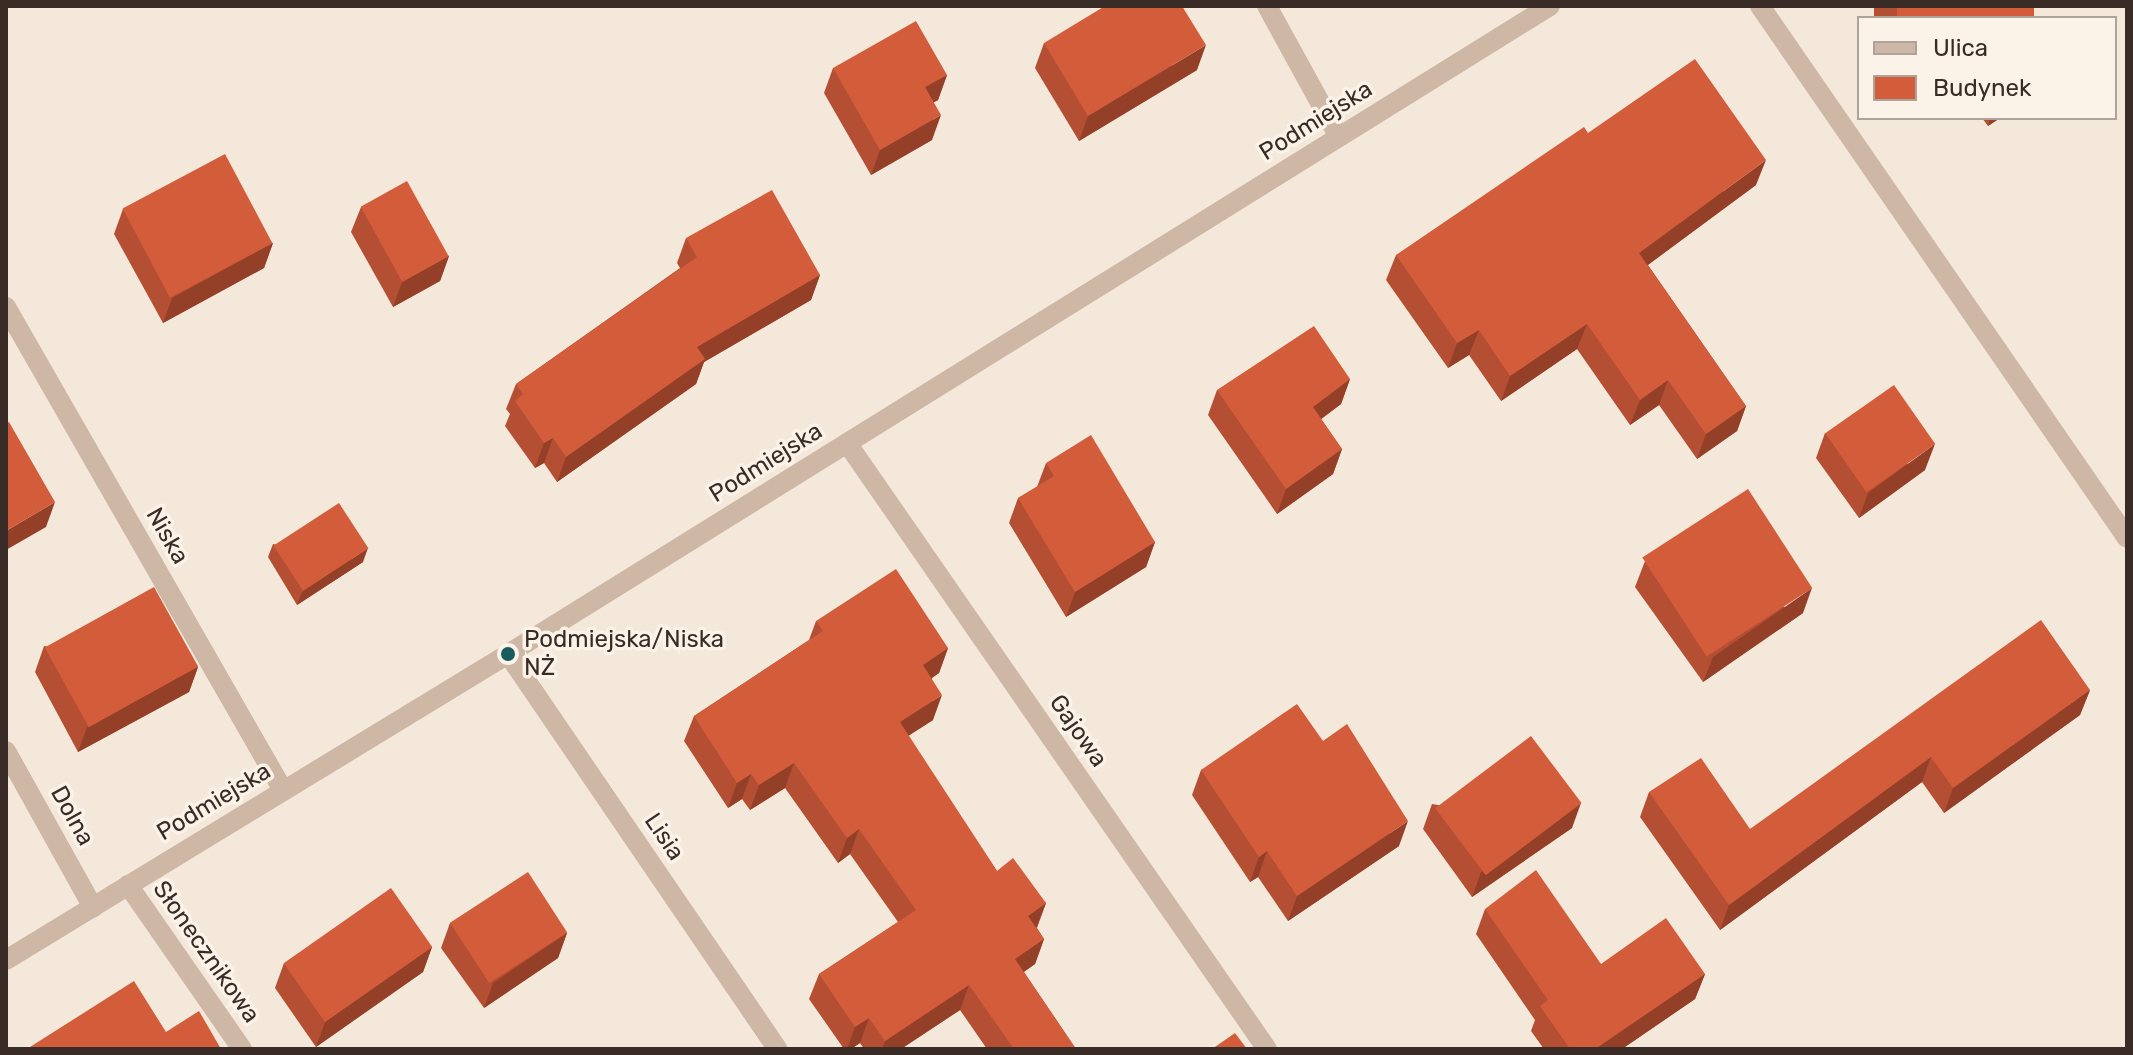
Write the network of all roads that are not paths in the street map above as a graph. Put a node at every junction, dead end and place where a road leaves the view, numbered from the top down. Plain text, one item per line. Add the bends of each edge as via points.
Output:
1 (1267, 6) edge
2 (1550, 6) edge
3 (1760, 6) edge
4 (1339, 137) junction
5 (6, 307) edge
6 (847, 443) junction
7 (2127, 538) edge
8 (508, 654) junction
9 (6, 751) edge
10 (283, 790) junction
11 (128, 885) junction
12 (93, 907) junction
13 (6, 960) edge
14 (242, 1049) edge
15 (777, 1049) edge
16 (1267, 1049) edge

1 - 4 street
2 - 4 street, Podmiejska
3 - 7 street
4 - 6 street, Podmiejska
5 - 10 street, Niska
6 - 8 street, Podmiejska
6 - 16 street, Gajowa
8 - 10 street, Podmiejska
8 - 15 street, Lisia
9 - 12 street, Dolna
10 - 11 street, Podmiejska
11 - 12 street, Podmiejska
11 - 14 street, Słonecznikowa
12 - 13 street, Podmiejska

